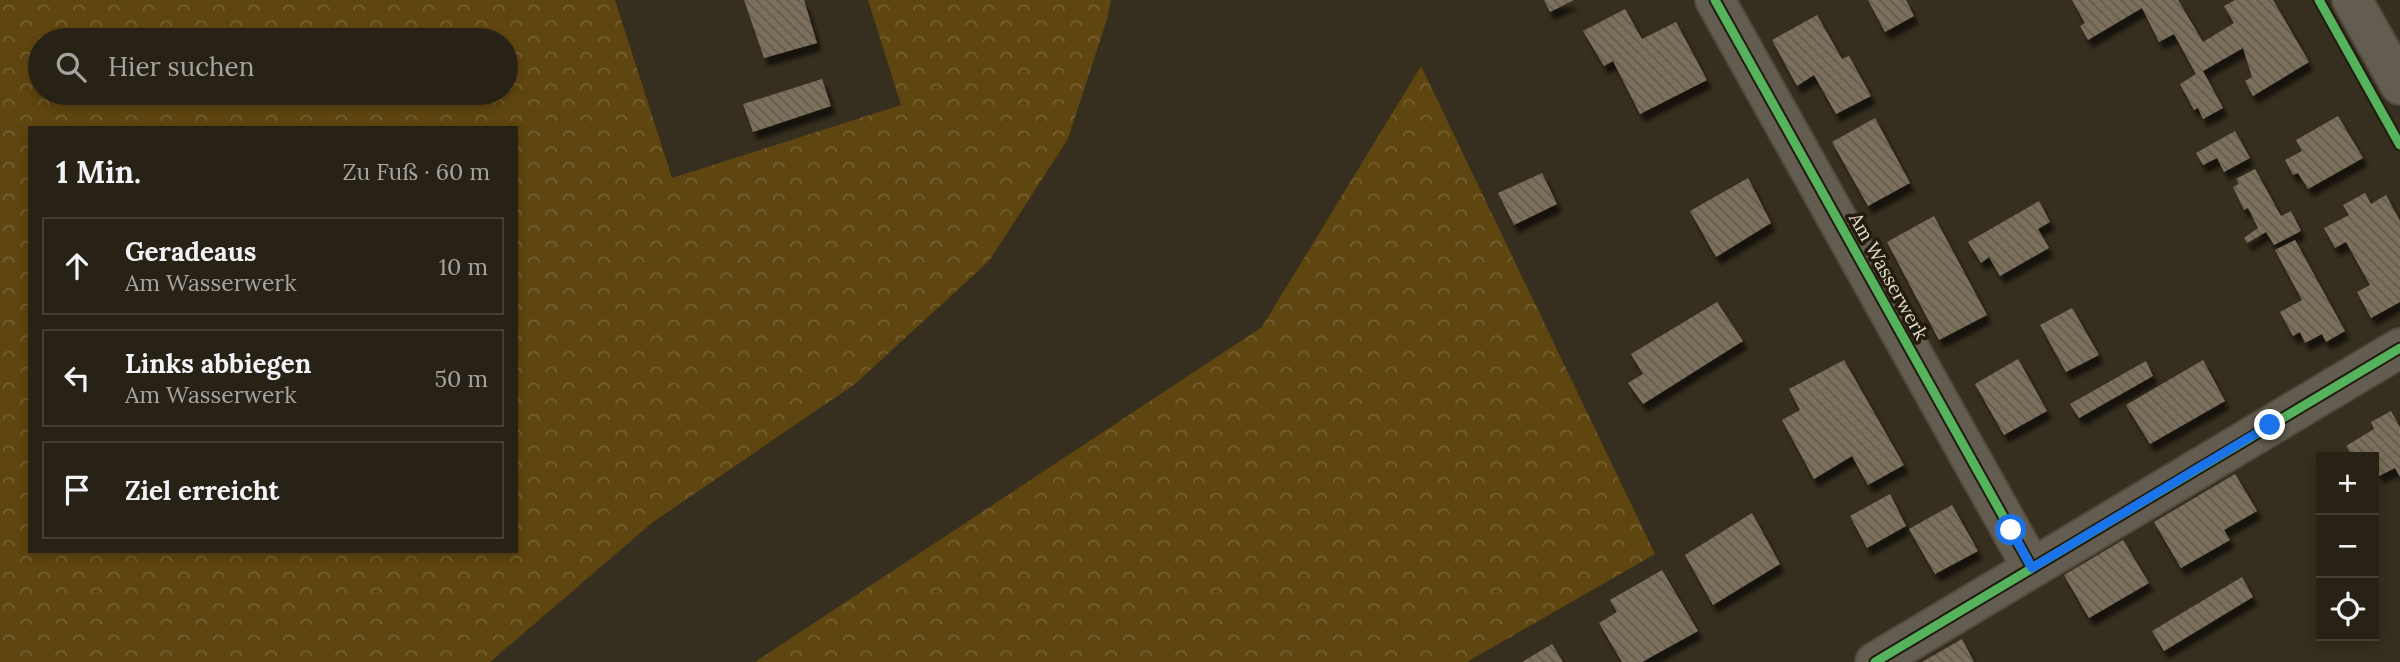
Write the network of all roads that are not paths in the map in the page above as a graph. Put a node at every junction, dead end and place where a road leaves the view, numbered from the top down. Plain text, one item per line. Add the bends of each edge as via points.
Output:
1 (1715, 0) edge
2 (2352, 0) edge
3 (2400, 85) edge
4 (2400, 348) edge
5 (2032, 568) junction
6 (1875, 662) edge

1 - 5 street, Am Wasserwerk
2 - 3 street
4 - 5 street
5 - 6 street

